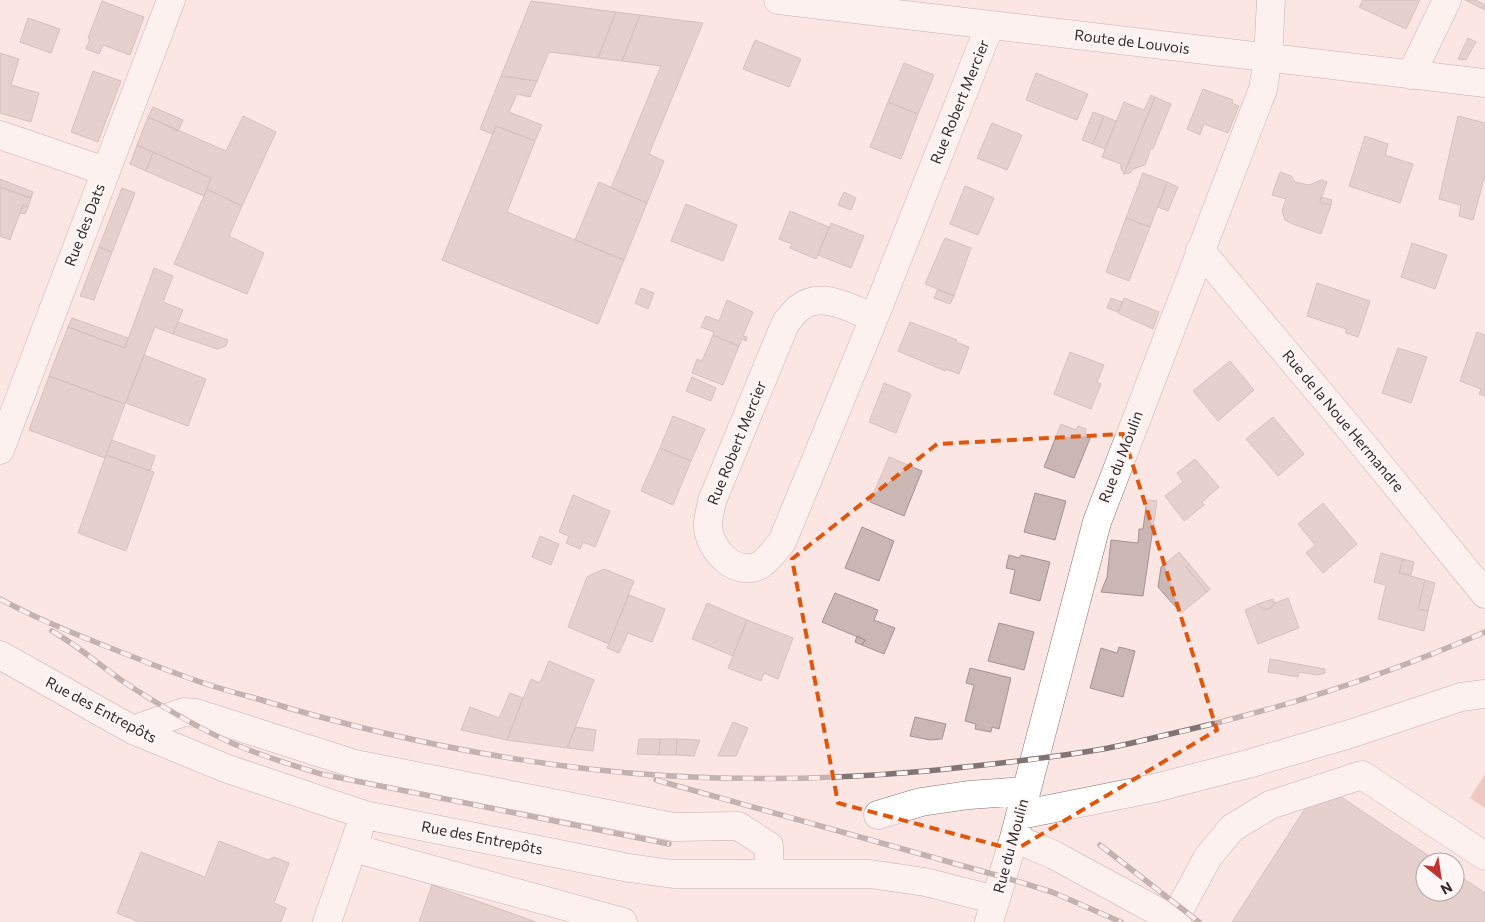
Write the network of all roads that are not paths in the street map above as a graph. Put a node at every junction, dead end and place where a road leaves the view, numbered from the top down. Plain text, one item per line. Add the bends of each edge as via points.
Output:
1 (171, 0) edge
2 (778, 0) edge
3 (1271, 0) edge
4 (1447, 0) edge
5 (990, 25) junction
6 (1268, 58) junction
7 (1411, 75) junction
8 (1485, 84) edge
9 (0, 135) edge
10 (105, 171) junction
11 (1200, 250) junction
12 (874, 318) junction
13 (0, 450) edge
14 (1485, 594) edge
15 (0, 655) edge
16 (1485, 694) edge
17 (133, 730) junction
18 (365, 815) junction
19 (878, 815) dead end
20 (1020, 815) junction
21 (353, 848) junction
22 (1485, 856) edge
23 (769, 874) junction
24 (993, 911) edge
25 (1176, 921) edge
26 (327, 922) edge
27 (623, 922) edge

1 - 10 street, Rue des Dats
2 - 5 street, Route de Louvois
3 - 6 street, Rue du Moulin
4 - 7 street
5 - 6 street, Route de Louvois
5 - 12 street, Rue Robert Mercier
6 - 7 street, Route de Louvois
6 - 11 street, Rue du Moulin via 1263,89
7 - 8 street, Route de Louvois
9 - 10 street
10 - 13 street, Rue des Dats
11 - 14 street, Rue de la Noue Hermandre
11 - 20 street, Rue du Moulin via 1097,522
12 - 12 street, Rue Robert Mercier via 782,542 758,566 742,568 721,557 710,541 707,526 712,501 786,322 800,307 816,300 832,302
15 - 17 street, Rue des Entrepôts
16 - 20 street via 1461,697 1248,764 1155,788
17 - 18 street, Rue des Entrepôts via 225,768
17 - 23 street via 184,712 196,713 355,764 674,827 738,826 769,846
18 - 21 street
18 - 23 street, Rue des Entrepôts via 630,868 673,874
19 - 20 street via 921,802 969,795
20 - 24 street, Rue du Moulin
20 - 25 street via 1054,855
21 - 26 street
21 - 27 street
22 - 25 street via 1362,775 1270,805 1232,828 1208,857
23 - 24 street, Rue des Entrepôts via 870,874 925,882

